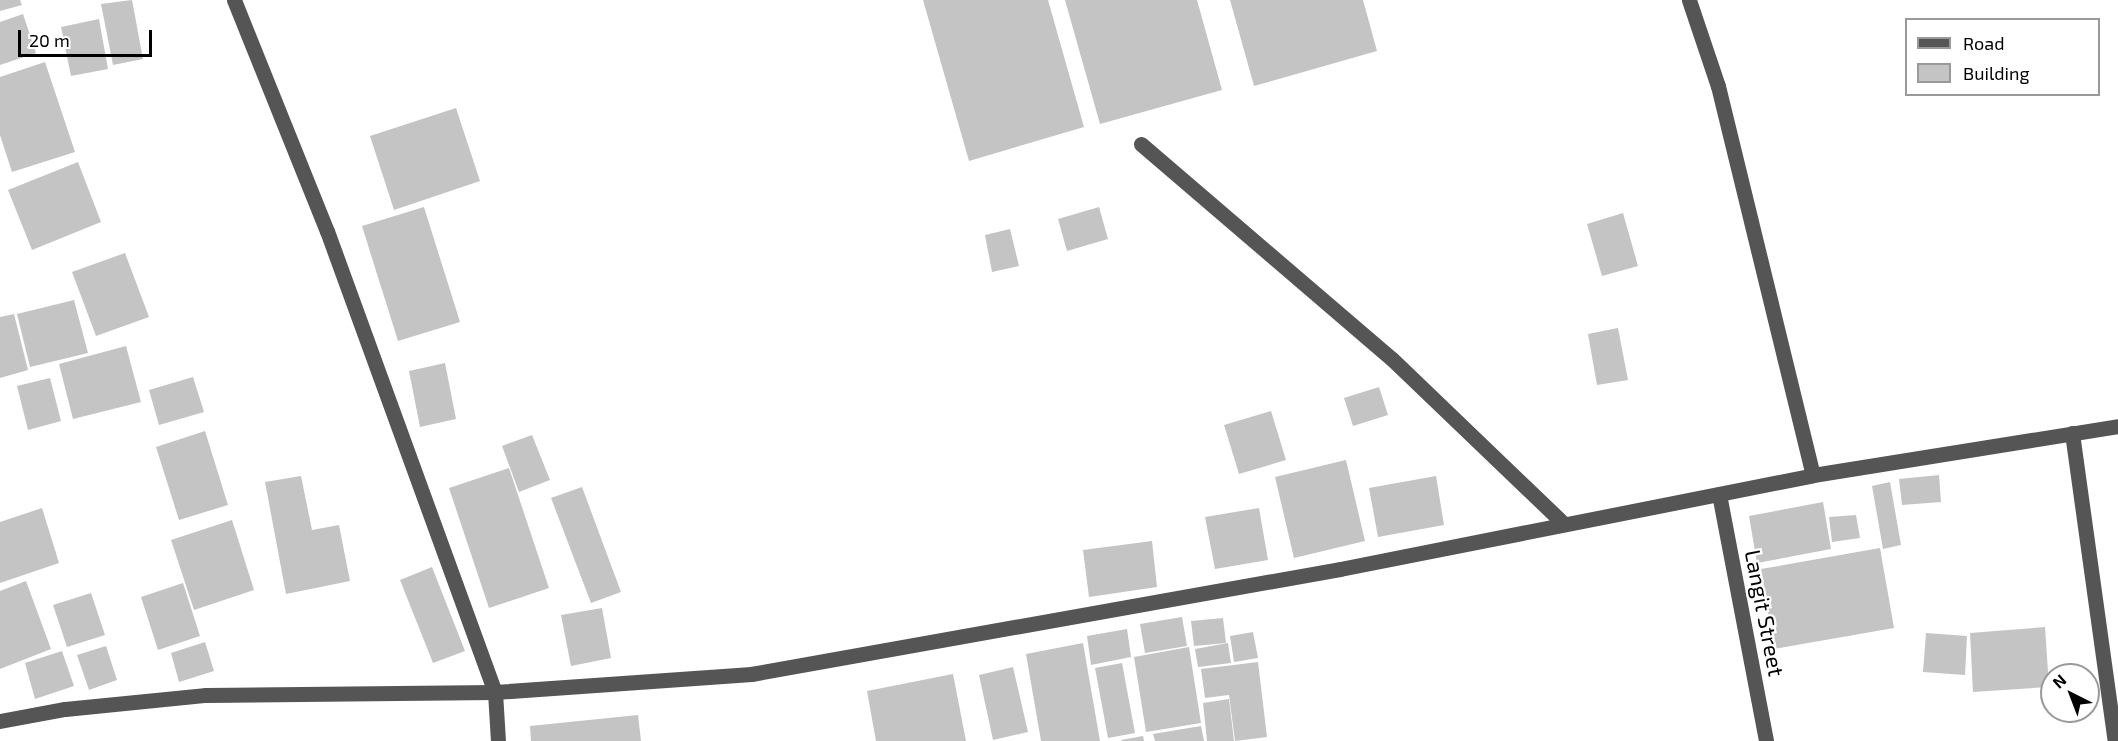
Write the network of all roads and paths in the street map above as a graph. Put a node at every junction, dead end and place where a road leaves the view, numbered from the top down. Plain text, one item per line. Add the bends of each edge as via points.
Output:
1 (234, 0) edge
2 (1689, 0) edge
3 (1141, 144) dead end
4 (2118, 426) edge
5 (2072, 433) junction
6 (1813, 475) junction
7 (1719, 494) junction
8 (1562, 522) junction
9 (495, 692) junction
10 (0, 722) edge
11 (498, 741) edge
12 (1766, 741) edge
13 (2115, 741) edge

1 - 9 street via 327,231
2 - 6 street via 1718,86
3 - 8 street via 1392,359
4 - 5 street
5 - 6 street
5 - 13 street
6 - 7 street
7 - 8 street
7 - 12 street, Langit Street
8 - 9 street via 1329,571 751,674
9 - 10 street via 206,695 65,709
9 - 11 street

